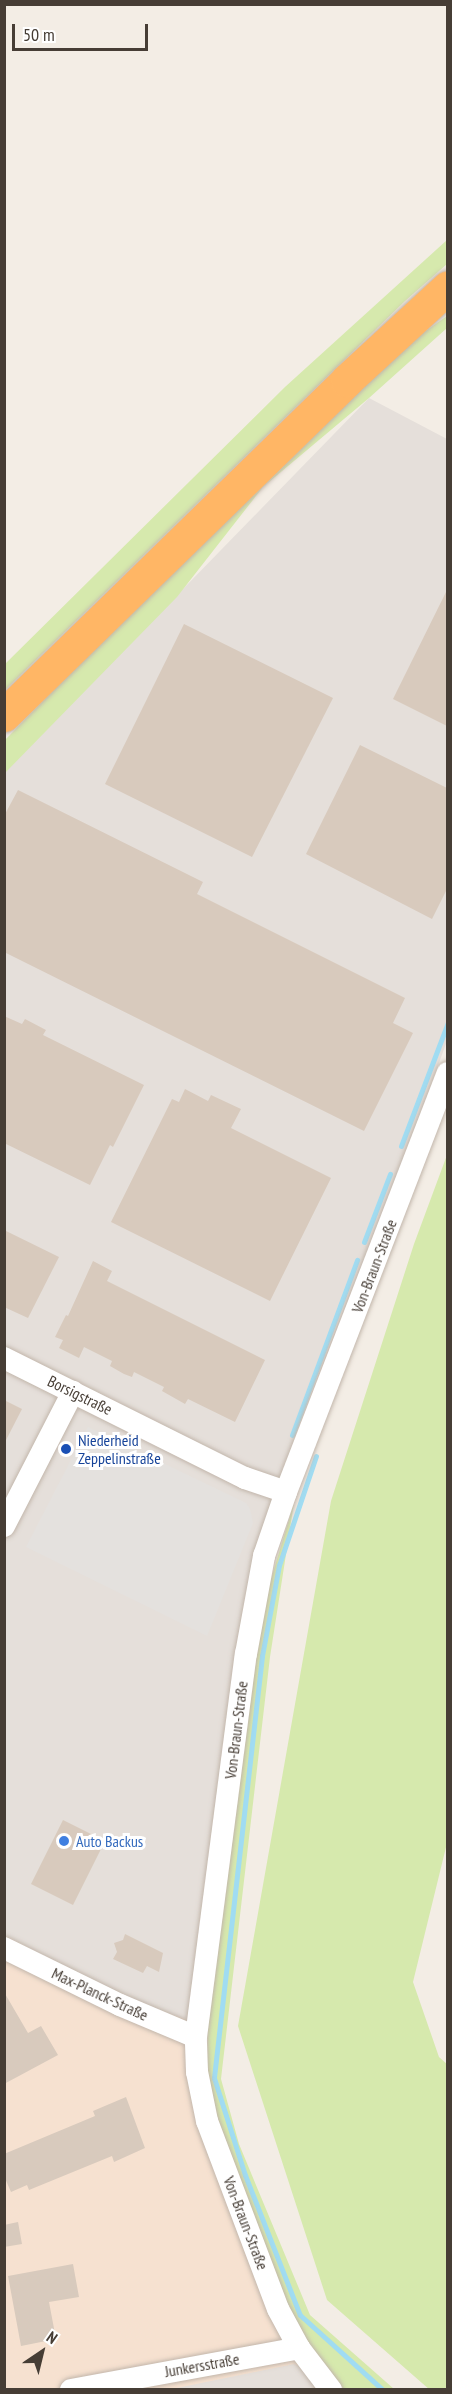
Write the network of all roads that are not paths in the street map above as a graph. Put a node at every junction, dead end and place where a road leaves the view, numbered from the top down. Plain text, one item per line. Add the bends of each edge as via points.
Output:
1 (447, 287) edge
2 (4, 715) edge
3 (447, 1073) edge
4 (4, 1358) edge
5 (73, 1392) junction
6 (286, 1492) junction
7 (4, 1527) edge
8 (4, 1948) edge
9 (196, 2037) junction
10 (299, 2348) junction
11 (71, 2390) edge
12 (331, 2390) edge

1 - 2 highway
3 - 6 street, Von-Braun-Straße
4 - 5 street, Borsigstraße
5 - 6 street, Borsigstraße via 245,1478
5 - 7 street
6 - 9 street, Von-Braun-Straße via 264,1556 246,1654
8 - 9 street, Max-Planck-Straße
9 - 10 street, Von-Braun-Straße via 197,2072 207,2121 278,2309
10 - 11 street, Junkersstraße
10 - 12 street, Von-Braun-Straße

